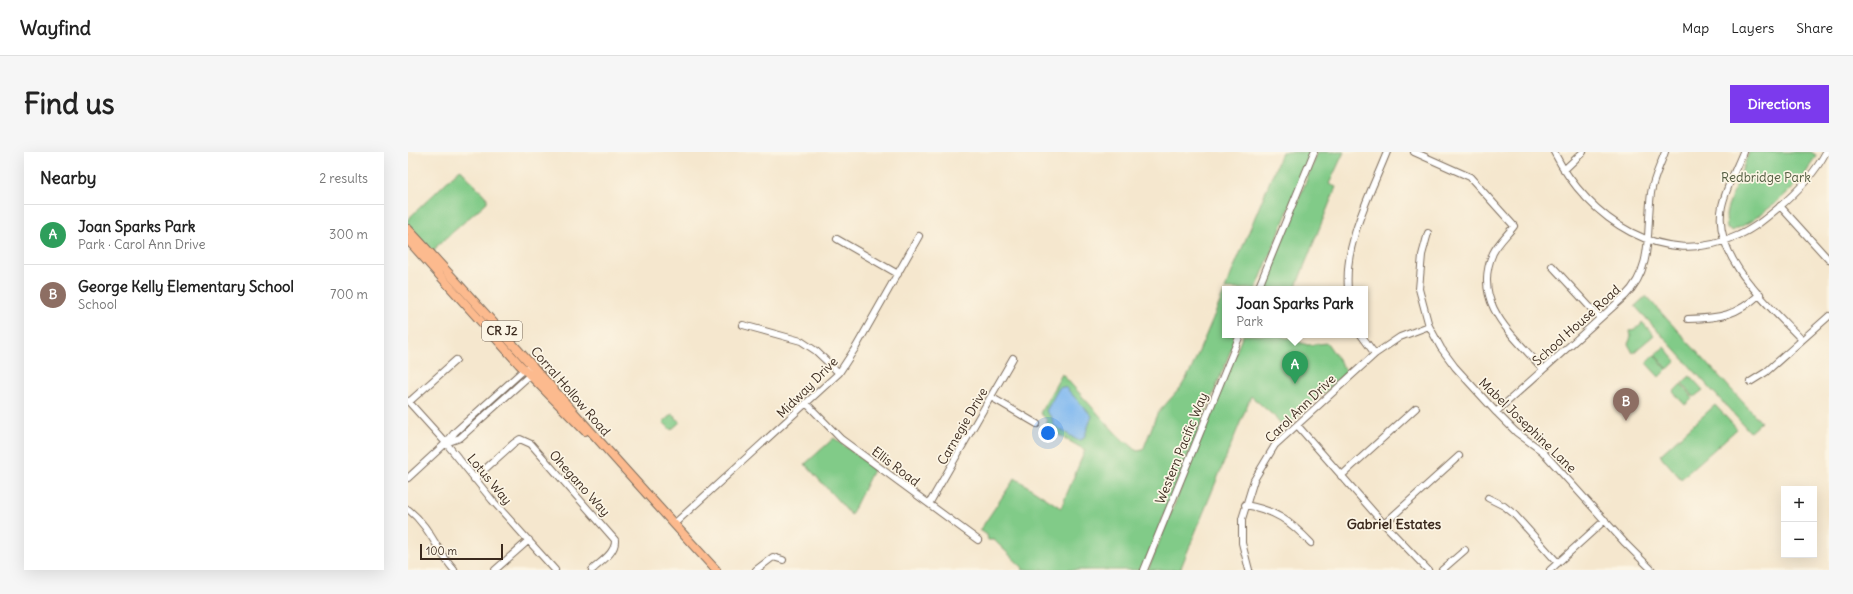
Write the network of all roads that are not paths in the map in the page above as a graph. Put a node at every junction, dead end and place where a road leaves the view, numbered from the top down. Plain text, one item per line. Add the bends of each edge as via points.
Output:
1 (1314, 152) edge
2 (1387, 152) edge
3 (1414, 152) edge
4 (1554, 152) edge
5 (1583, 152) edge
6 (1665, 152) edge
7 (1743, 152) edge
8 (1826, 153) edge
9 (1564, 170) junction
10 (1780, 206) junction
11 (408, 229) edge
12 (408, 233) edge
13 (1428, 233) dead end
14 (919, 236) dead end
15 (837, 239) dead end
16 (1725, 240) junction
17 (409, 241) edge
18 (1649, 241) junction
19 (1829, 260) edge
20 (1552, 266) dead end
21 (898, 274) junction
22 (456, 281) junction
23 (1259, 286) edge
24 (1348, 286) edge
25 (1760, 294) junction
26 (1829, 316) edge
27 (1600, 318) junction
28 (1688, 318) dead end
29 (743, 325) dead end
30 (1429, 326) junction
31 (1239, 338) edge
32 (1363, 338) edge
33 (1802, 340) junction
34 (1374, 354) junction
35 (1013, 358) dead end
36 (456, 360) dead end
37 (1543, 369) junction
38 (529, 370) junction
39 (839, 373) junction
40 (1750, 382) dead end
41 (991, 397) junction
42 (409, 402) edge
43 (807, 404) junction
44 (1416, 408) dead end
45 (1496, 412) junction
46 (1037, 424) dead end
47 (1297, 425) junction
48 (446, 443) junction
49 (1460, 456) dead end
50 (1341, 476) junction
51 (408, 478) edge
52 (474, 479) junction
53 (1488, 498) dead end
54 (929, 504) junction
55 (1245, 505) junction
56 (409, 510) dead end
57 (1605, 520) junction
58 (674, 524) junction
59 (1384, 524) junction
60 (528, 540) junction
61 (978, 540) dead end
62 (1311, 543) dead end
63 (1465, 550) dead end
64 (783, 560) dead end
65 (1558, 563) junction
66 (1649, 569) edge
67 (454, 570) edge
68 (495, 570) edge
69 (555, 570) edge
70 (592, 570) edge
71 (716, 570) edge
72 (756, 570) edge
73 (1144, 570) edge
74 (1249, 570) edge
75 (1428, 570) edge
76 (1442, 570) edge
77 (1550, 570) edge

1 - 23 street
2 - 24 street via 1357,229 1351,250
3 - 37 street via 1470,177 1514,226 1494,251 1488,268 1488,300 1497,317
4 - 9 street
5 - 9 street
6 - 18 street, School House Road via 1652,186
7 - 16 street via 1722,206 1721,224
8 - 10 street via 1805,182
9 - 18 street via 1598,210 1618,226
10 - 16 street via 1754,227
10 - 19 street
11 - 22 main road, Corral Hollow Road / CR J2
12 - 22 street via 444,272
13 - 30 street, Mabel Josephine Lane via 1422,255 1419,289
14 - 21 street, Midway Drive
15 - 21 street
16 - 18 street via 1691,246
16 - 25 street via 1737,268
17 - 38 main road
18 - 27 street, School House Road via 1643,268 1636,283
20 - 27 street
21 - 39 street, Midway Drive
22 - 38 main road, Corral Hollow Road / CR J2 via 514,343
25 - 28 street via 1743,308 1726,316
25 - 33 street
26 - 33 street
27 - 37 street, School House Road
29 - 39 street via 800,341 816,351
30 - 34 street, Carol Ann Drive via 1400,337
30 - 45 street, Mabel Josephine Lane via 1455,367
31 - 73 street, Western Pacific Way
32 - 34 street
33 - 40 street via 1766,372
34 - 47 street, Carol Ann Drive
35 - 41 street, Carnegie Drive
36 - 42 street
37 - 45 street, School House Road
38 - 48 street via 455,432
38 - 58 main road, Corral Hollow Road via 575,422 593,435
39 - 43 street, Midway Drive
41 - 46 street
41 - 54 street, Carnegie Drive
42 - 48 street, Lotus Way
43 - 54 street, Ellis Road via 841,439
43 - 58 street, Midway Drive
44 - 50 street
45 - 57 street, Mabel Josephine Lane via 1516,432 1542,451
47 - 50 street
47 - 55 street, Carol Ann Drive via 1275,445 1263,462
48 - 51 street
48 - 52 street, Lotus Way
49 - 59 street
50 - 59 street
52 - 60 street, Lotus Way
52 - 70 street, Ohegano Way via 514,442 523,440 531,444 612,535 615,546
53 - 65 street via 1514,514
54 - 61 street, Ellis Road
55 - 62 street via 1282,516
55 - 74 street, Carol Ann Drive via 1241,532
56 - 67 street via 425,525
57 - 65 street
57 - 66 street, Mabel Josephine Lane
58 - 71 main road, Corral Hollow Road
59 - 75 street
60 - 68 street
60 - 69 street, Lotus Way
63 - 76 street
64 - 72 street via 773,557
65 - 77 street

